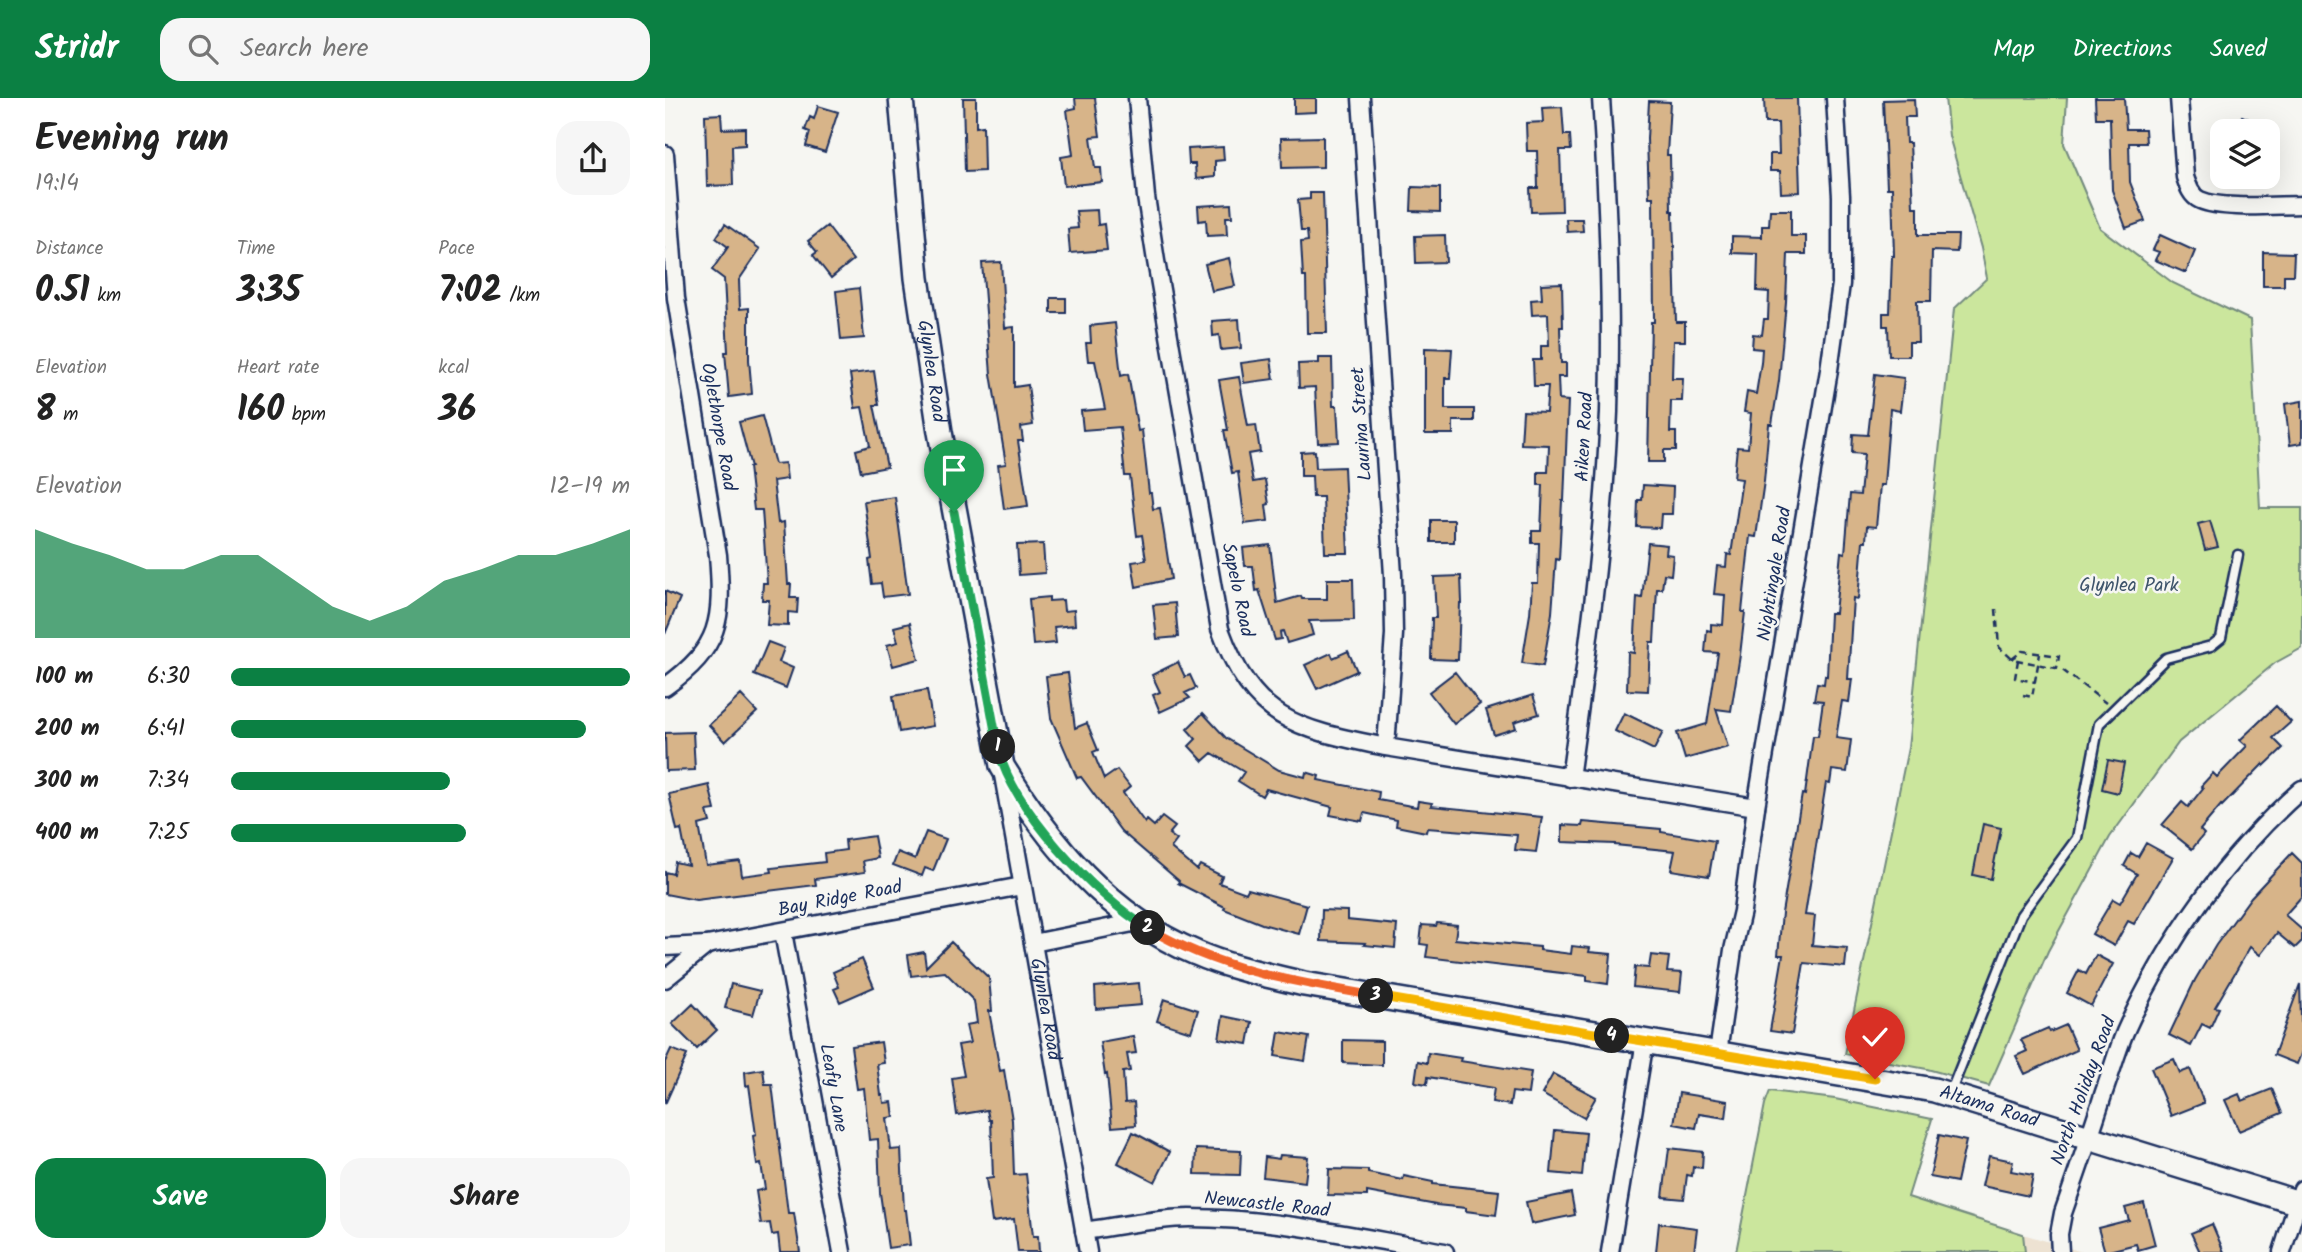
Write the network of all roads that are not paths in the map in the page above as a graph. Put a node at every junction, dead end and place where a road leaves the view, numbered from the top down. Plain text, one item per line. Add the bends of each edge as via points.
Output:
1 (901, 98) edge
2 (1137, 98) edge
3 (1361, 98) edge
4 (1601, 98) edge
5 (1835, 98) edge
6 (2179, 98) edge
7 (665, 154) edge
8 (2302, 205) edge
9 (2238, 555) dead end
10 (665, 687) edge
11 (1386, 747) junction
12 (1002, 766) junction
13 (1570, 778) junction
14 (2302, 789) edge
15 (1756, 807) junction
16 (1022, 886) junction
17 (1138, 922) junction
18 (783, 932) junction
19 (1033, 943) junction
20 (708, 945) junction
21 (665, 947) edge
22 (665, 979) edge
23 (1645, 1041) junction
24 (1718, 1053) junction
25 (1950, 1094) junction
26 (2089, 1137) junction
27 (2301, 1199) edge
28 (1084, 1231) junction
29 (1381, 1247) edge
30 (842, 1252) edge
31 (1088, 1252) edge
32 (1445, 1252) edge
33 (1610, 1252) edge
34 (2060, 1252) edge
35 (2282, 1252) edge

1 - 12 street, Glynlea Road via 917,278 934,394
2 - 11 street, Sapelo Road via 1156,261 1220,629 1230,657 1266,706 1290,722
3 - 11 street, Laurina Street via 1393,575
4 - 13 street, Aiken Road via 1608,209 1609,414 1595,596
5 - 15 street, Nightingale Road via 1841,284
6 - 8 street via 2185,177 2198,200 2221,205
7 - 10 street, Oglethorpe Road via 676,298 721,598 711,638 697,660
9 - 25 lane via 2221,638 2211,646 2167,657 2099,724 2077,838 2021,915
11 - 13 street, Sapelo Road
12 - 16 street, Glynlea Road
12 - 17 street, Glynlea Road via 1060,848
13 - 15 street, Sapelo Road
14 - 26 street, North Holiday Road via 2214,882 2173,943 2125,1034
15 - 24 street, Nightingale Road
16 - 18 street, Bay Ridge Road
16 - 19 street, Glynlea Road
17 - 19 street
17 - 23 street, Altama Road via 1195,953 1259,974
18 - 20 street, Bay Ridge Road
18 - 30 street, Leafy Lane
19 - 28 street, Glynlea Road
20 - 21 street, Bay Ridge Road
20 - 22 street
23 - 24 street, Altama Road
23 - 33 street
24 - 25 street, Altama Road
25 - 26 street, Altama Road
26 - 27 street, Altama Road
26 - 34 street, North Holiday Road via 2063,1213
27 - 35 street
28 - 29 street, Newcastle Road via 1187,1218 1238,1219 1292,1226
28 - 31 street, Glynlea Road
29 - 32 street, Newcastle Road

